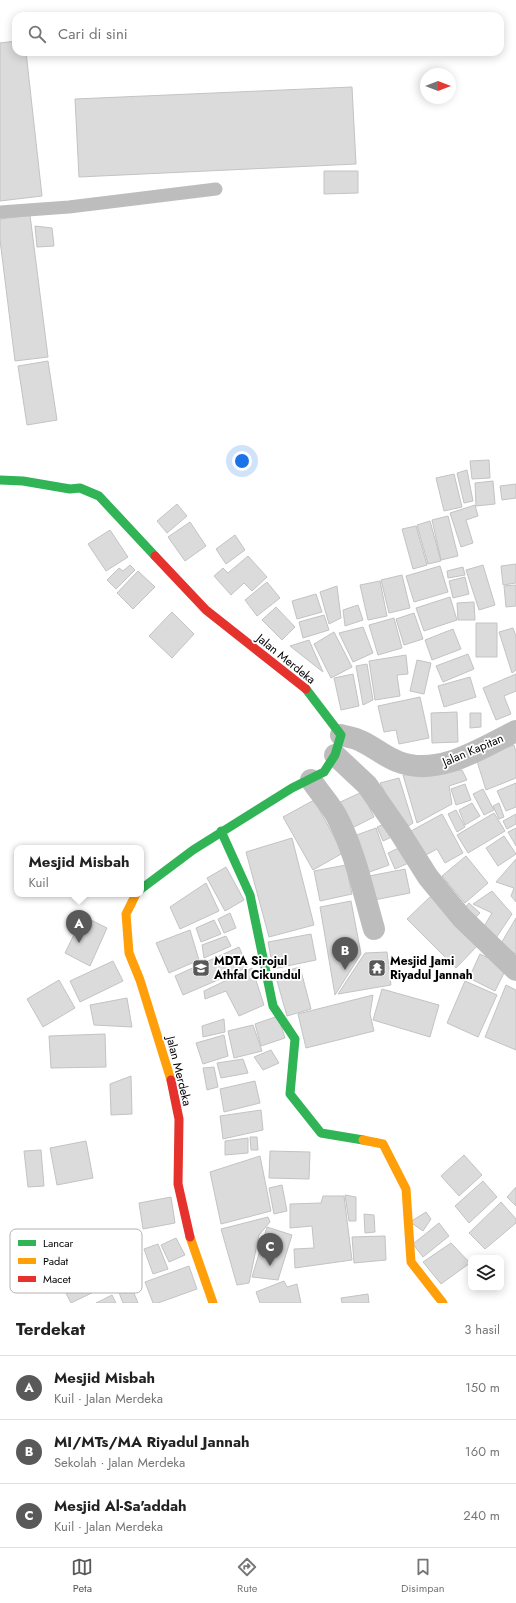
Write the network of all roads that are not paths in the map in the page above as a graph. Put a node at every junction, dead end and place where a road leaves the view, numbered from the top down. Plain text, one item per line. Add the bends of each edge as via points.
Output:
1 (216, 189) dead end
2 (0, 212) edge
3 (0, 480) edge
4 (516, 731) edge
5 (338, 745) junction
6 (311, 780) junction
7 (221, 831) junction
8 (144, 887) edge
9 (134, 897) edge
10 (374, 929) dead end
11 (516, 970) edge
12 (213, 1303) edge
13 (442, 1303) edge

1 - 2 lane via 69,207
3 - 5 street, Jalan Merdeka via 80,488 98,496 206,610 310,693
4 - 5 street, Jalan Kapitan via 465,756 437,766 415,766 398,762 361,741
5 - 6 street via 324,772
5 - 11 street via 428,877 462,918
6 - 7 street via 292,788
6 - 10 street via 335,814 345,834
7 - 8 street
7 - 13 street via 250,895 273,1006 295,1038 290,1094 321,1133 383,1144 406,1189 411,1262
9 - 12 street, Jalan Merdeka via 126,914 129,953 170,1073 179,1119 178,1184 188,1231

